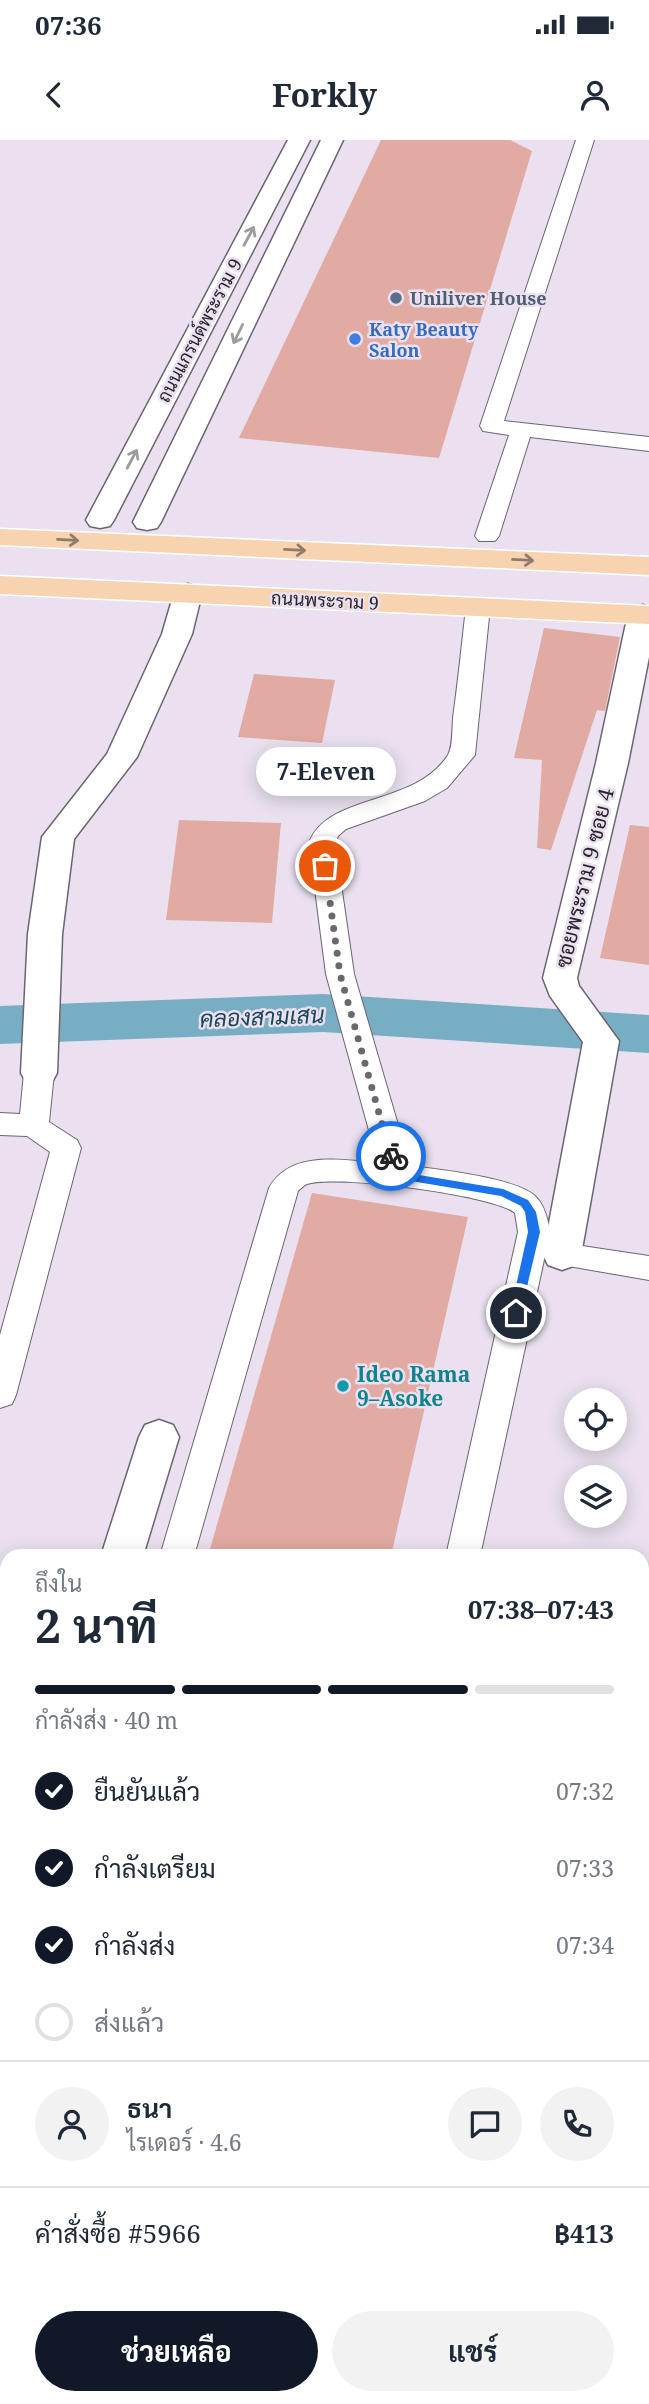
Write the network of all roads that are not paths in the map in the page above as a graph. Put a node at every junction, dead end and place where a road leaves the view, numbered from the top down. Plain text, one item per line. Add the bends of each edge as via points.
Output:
1 (299, 140) edge
2 (332, 140) edge
3 (585, 140) edge
4 (521, 430) junction
5 (649, 444) edge
6 (0, 516) edge
7 (100, 520) junction
8 (147, 522) junction
9 (487, 536) junction
10 (0, 537) edge
11 (649, 542) edge
12 (649, 566) edge
13 (0, 567) edge
14 (0, 585) edge
15 (188, 593) junction
16 (478, 607) junction
17 (647, 609) edge
18 (39, 1064) joint
19 (0, 1124) edge
20 (34, 1126) junction
21 (397, 1175) junction
22 (562, 1255) joint
23 (649, 1268) edge
24 (2, 1384) edge
25 (159, 1437) dead end
26 (124, 1549) edge
27 (179, 1549) edge
28 (465, 1549) edge

7 -> 1 street, ถนนแกรนด์พระราม 9
2 -> 8 street, ถนนแกรนด์พระราม 9
3 - 4 lane via 491,426
4 - 5 lane
4 - 9 lane
6 - 7 main road
7 - 8 main road
8 - 9 main road
9 - 11 main road
10 -> 12 main road
13 - 17 main road, ถนนพระราม 9
14 - 15 main road, ถนนพระราม 9
15 - 16 main road, ถนนพระราม 9
15 - 18 street via 177,634 121,757 58,837 45,934
16 - 17 main road, ถนนพระราม 9
16 - 21 lane via 462,755 438,782 416,795 337,823 322,843 338,960
17 - 22 street, ซอยพระราม 9 ซอย 4 via 560,978 562,988 601,1041
18 - 20 lane
19 - 20 lane
20 - 24 lane via 66,1148
21 - 27 lane via 313,1172 288,1182
21 - 28 lane via 514,1196 524,1203 533,1223
22 - 23 lane
25 - 26 street

